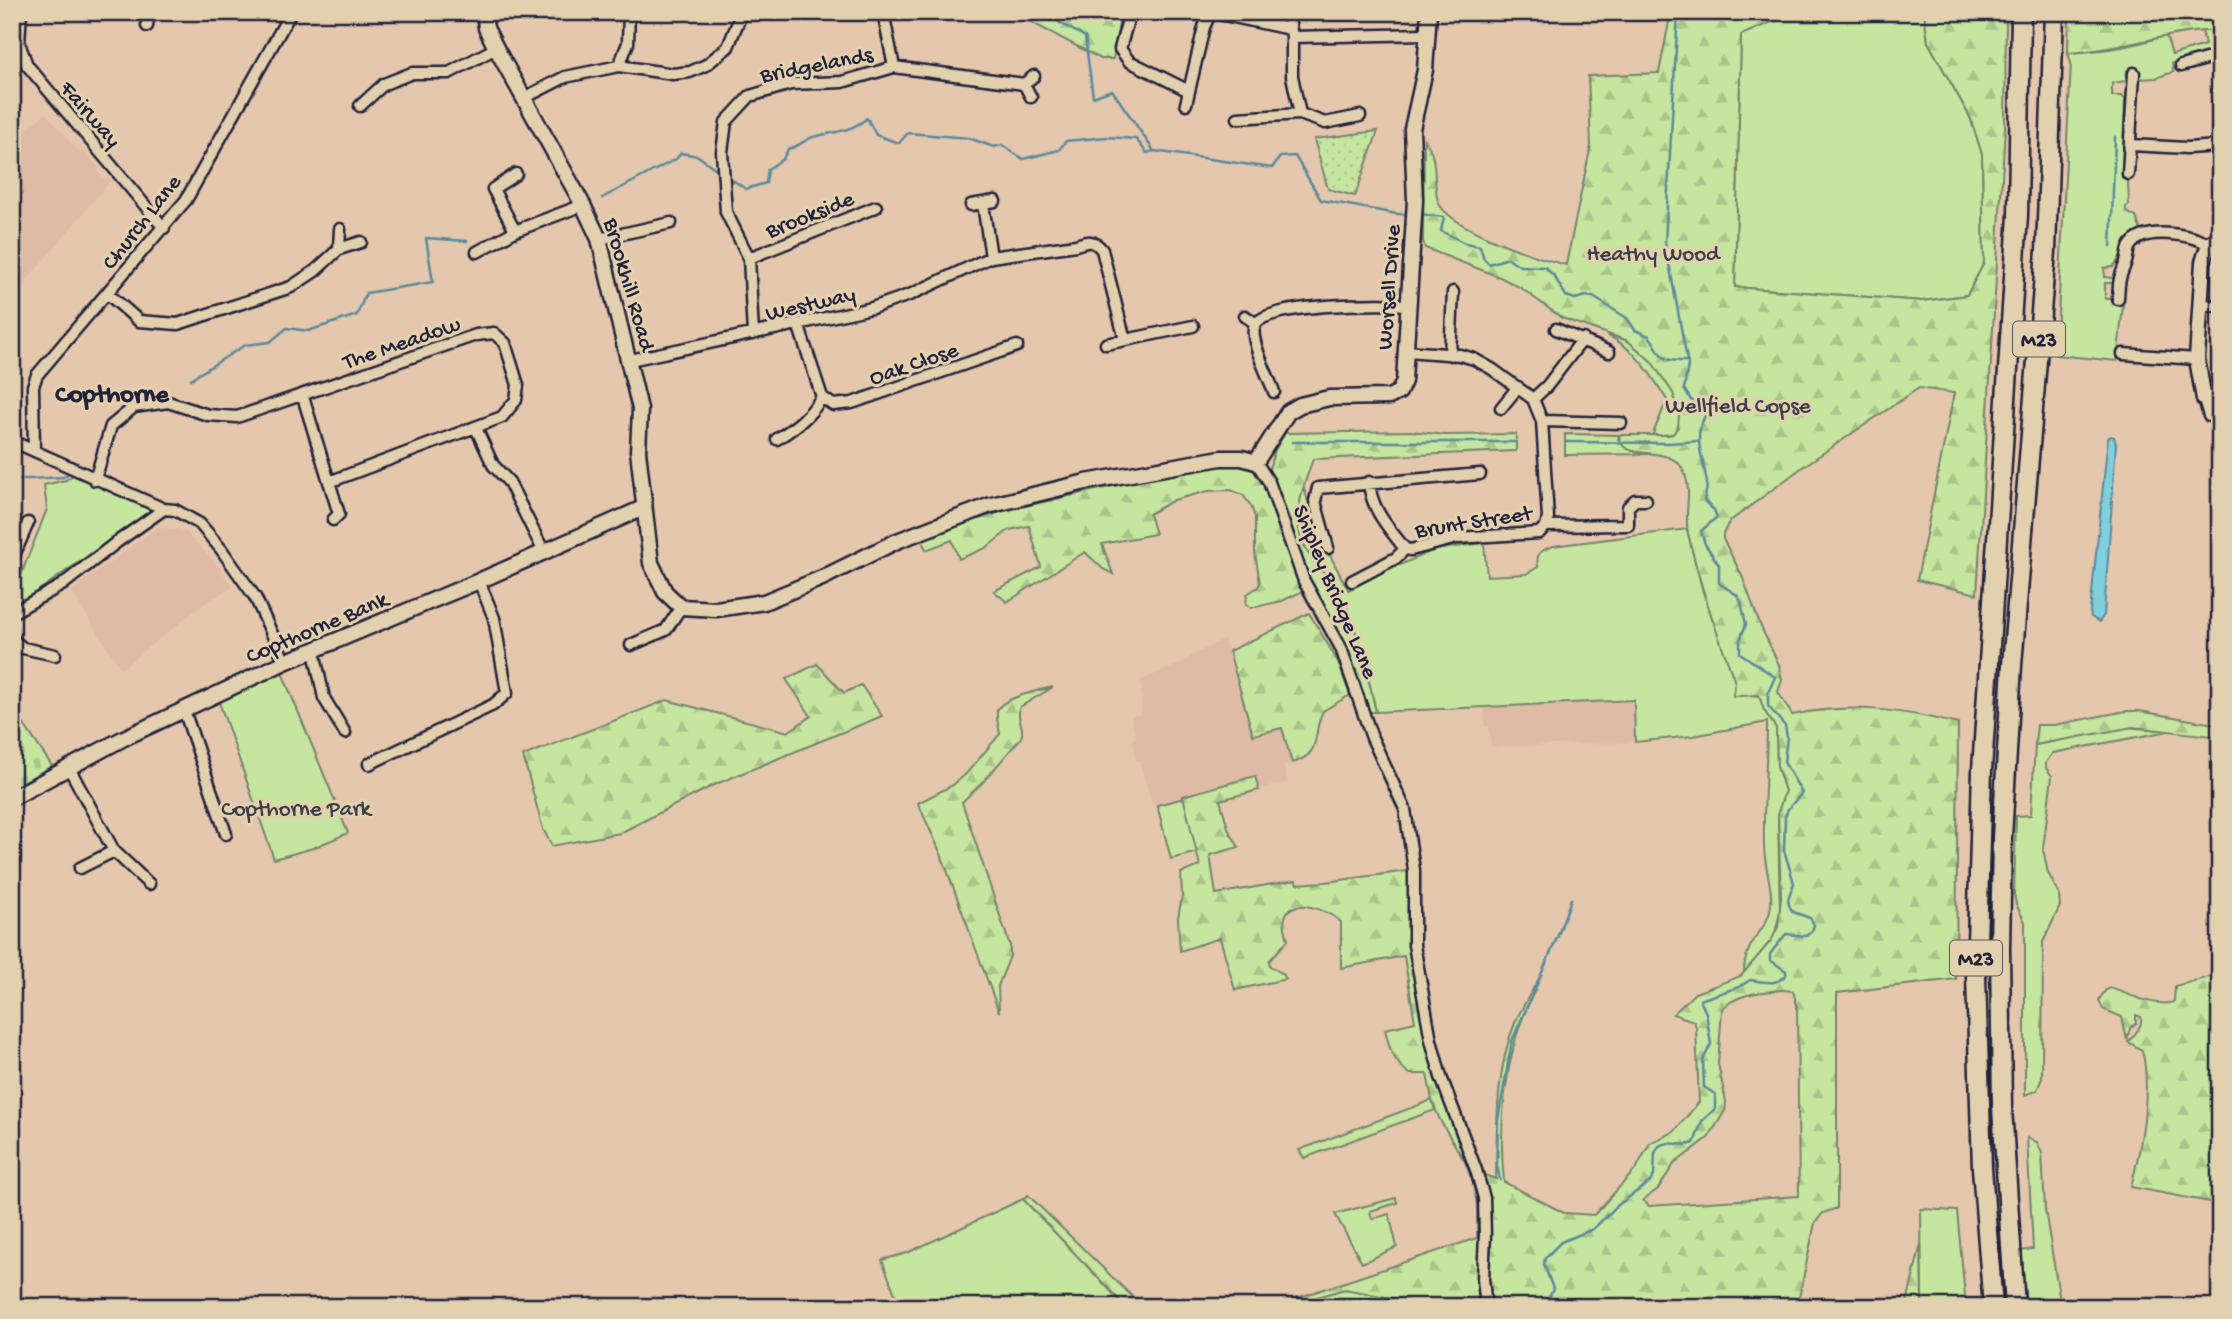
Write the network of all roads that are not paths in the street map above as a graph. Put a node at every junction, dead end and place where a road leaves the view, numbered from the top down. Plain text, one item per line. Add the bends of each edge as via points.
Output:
1 (21, 12) edge
2 (149, 12) edge
3 (291, 12) edge
4 (484, 12) edge
5 (629, 12) edge
6 (743, 12) edge
7 (883, 12) edge
8 (1130, 12) edge
9 (1288, 12) edge
10 (1429, 12) edge
11 (2021, 12) edge
12 (2054, 12) edge
13 (1210, 13) edge
14 (147, 26) dead end
15 (1290, 31) junction
16 (1427, 34) junction
17 (496, 48) junction
18 (17, 55) edge
19 (2220, 55) edge
20 (619, 66) junction
21 (2180, 66) dead end
22 (894, 67) junction
23 (2134, 73) dead end
24 (1034, 76) dead end
25 (1024, 85) junction
26 (1189, 91) junction
27 (1031, 97) dead end
28 (524, 98) junction
29 (1186, 104) dead end
30 (360, 106) dead end
31 (1300, 114) junction
32 (1360, 116) dead end
33 (1238, 118) dead end
34 (2130, 145) junction
35 (2220, 146) edge
36 (516, 174) dead end
37 (2129, 174) dead end
38 (995, 201) dead end
39 (983, 204) junction
40 (583, 205) junction
41 (971, 205) dead end
42 (876, 207) dead end
43 (671, 223) dead end
44 (164, 228) junction
45 (340, 229) dead end
46 (515, 231) junction
47 (599, 239) junction
48 (2214, 241) edge
49 (361, 242) dead end
50 (339, 249) junction
51 (477, 252) dead end
52 (991, 257) junction
53 (749, 258) junction
54 (1453, 292) dead end
55 (107, 293) junction
56 (2118, 299) dead end
57 (1409, 305) junction
58 (2201, 305) junction
59 (2220, 306) edge
60 (1245, 316) dead end
61 (1255, 323) junction
62 (798, 324) junction
63 (1193, 326) dead end
64 (1556, 329) dead end
65 (753, 334) junction
66 (1583, 339) junction
67 (1125, 340) junction
68 (1106, 344) dead end
69 (1017, 346) dead end
70 (1406, 351) junction
71 (1609, 352) dead end
72 (2123, 354) dead end
73 (1450, 355) junction
74 (2197, 359) junction
75 (630, 360) junction
76 (1518, 387) junction
77 (1274, 392) dead end
78 (2220, 396) edge
79 (303, 397) junction
80 (822, 397) junction
81 (1533, 399) junction
82 (2204, 399) junction
83 (1501, 408) dead end
84 (2209, 416) dead end
85 (1542, 421) junction
86 (1621, 423) dead end
87 (476, 428) junction
88 (12, 441) edge
89 (775, 441) dead end
90 (34, 450) junction
91 (1256, 462) junction
92 (1480, 474) dead end
93 (95, 480) junction
94 (329, 482) junction
95 (1369, 482) junction
96 (1646, 500) dead end
97 (643, 508) junction
98 (164, 509) junction
99 (339, 517) dead end
100 (28, 523) dead end
101 (1546, 526) junction
102 (1328, 548) dead end
103 (1405, 549) junction
104 (544, 551) junction
105 (12, 560) edge
106 (479, 581) junction
107 (1352, 581) dead end
108 (681, 607) junction
109 (12, 613) edge
110 (12, 639) edge
111 (631, 645) dead end
112 (314, 651) junction
113 (55, 655) dead end
114 (285, 662) junction
115 (184, 710) junction
116 (344, 727) dead end
117 (369, 764) dead end
118 (68, 766) junction
119 (12, 798) edge
120 (226, 834) dead end
121 (114, 851) junction
122 (80, 868) dead end
123 (149, 884) dead end
124 (1486, 1307) edge
125 (1993, 1307) edge
126 (2015, 1307) edge

1 - 18 street, Fairway
2 - 14 street
3 - 44 street, Church Lane via 186,200
4 - 17 street, Brookhill Road
5 - 20 street via 628,43
6 - 20 street via 728,47 698,69 673,74
7 - 22 street
8 - 26 street via 1120,49 1129,61
9 - 15 street
10 - 16 street, Worsell Drive
11 - 125 highway, M23 via 2018,215 1982,770 1976,977 1982,1168
12 - 126 highway, M23 via 2046,251 2002,838 2002,1108
13 - 15 street
13 - 26 street
15 - 16 street
15 - 31 street
16 - 57 street, Worsell Drive via 1412,130 1415,200
17 - 28 street, Brookhill Road
17 - 30 street via 449,74 412,74 384,84
18 - 44 street, Fairway
19 - 21 street
20 - 28 street via 565,76
22 - 25 street, Bridgelands
22 - 53 street, Bridgelands via 842,82 791,84 750,96 726,122 722,152 726,212
23 - 34 street
24 - 25 street
25 - 27 street
26 - 29 street
28 - 40 street, Brookhill Road
31 - 32 street via 1325,123
31 - 33 street
34 - 35 street
34 - 37 street
36 - 46 street via 493,188
38 - 39 street
39 - 41 street
39 - 52 street
40 - 46 street
40 - 47 street, Brookhill Road
42 - 53 street, Brookside
43 - 47 street
44 - 55 street, Church Lane
45 - 50 street
46 - 51 street
47 - 75 street, Brookhill Road
48 - 56 street via 2177,233 2136,240 2120,271
48 - 58 street via 2203,262
49 - 50 street
50 - 55 street via 291,287 178,324 139,321
52 - 62 street, Westway via 872,308
52 - 67 street, Westway via 1089,241 1097,244
53 - 65 street, Brookside
54 - 73 street
55 - 90 street, Church Lane via 37,375 33,386
57 - 61 street via 1308,308 1265,315
57 - 70 street, Worsell Drive
58 - 59 street
58 - 74 street
60 - 61 street
61 - 77 street via 1252,334
62 - 65 street, Westway
62 - 80 street
63 - 67 street
64 - 66 street
65 - 75 street, Westway
66 - 71 street
66 - 81 street
67 - 68 street
69 - 80 street, Oak Close via 852,403 833,405
70 - 73 street
70 - 91 street, Worsell Drive via 1399,392 1379,398 1329,392 1300,404 1288,412
72 - 74 street
73 - 76 street via 1480,361
74 - 82 street
75 - 97 street, Brookhill Road via 640,409
76 - 81 street
76 - 83 street
78 - 82 street
79 - 87 street, The Meadow via 476,335 494,333 506,346 518,385 516,400 502,417
79 - 93 street, The Meadow via 237,418 208,415 168,402 134,407 111,426
79 - 94 street
80 - 89 street via 813,412
81 - 85 street
82 - 84 street
85 - 86 street
85 - 101 street
87 - 94 street, The Meadow
87 - 104 street
88 - 90 street
90 - 93 street
91 - 108 street via 1221,458 1086,482 988,506 897,541 764,602 716,609
91 - 124 street, Shipley Bridge Lane via 1269,482 1304,581 1341,648 1373,738 1405,809 1415,877 1414,945 1431,1040 1484,1198
92 - 95 street
93 - 98 street
94 - 99 street
95 - 102 street via 1318,488 1315,501
95 - 103 street, Brunt Street via 1379,516
96 - 101 street, Brunt Street via 1636,500 1628,507 1634,525
97 - 104 street, Copthorne Bank
97 - 108 street via 651,563 665,592
98 - 109 street via 62,585
98 - 114 street via 200,524 221,549 255,597
100 - 105 street
101 - 103 street, Brunt Street via 1538,533 1467,537
103 - 107 street, Brunt Street
104 - 106 street, Copthorne Bank
106 - 112 street, Copthorne Bank
106 - 117 street via 494,618 507,693 493,705
108 - 111 street via 666,630
110 - 113 street via 23,648
112 - 114 street, Copthorne Bank
112 - 116 street via 324,698
114 - 115 street, Copthorne Bank
115 - 118 street, Copthorne Bank
115 - 120 street
118 - 119 street, Copthorne Bank
118 - 121 street
121 - 122 street
121 - 123 street

